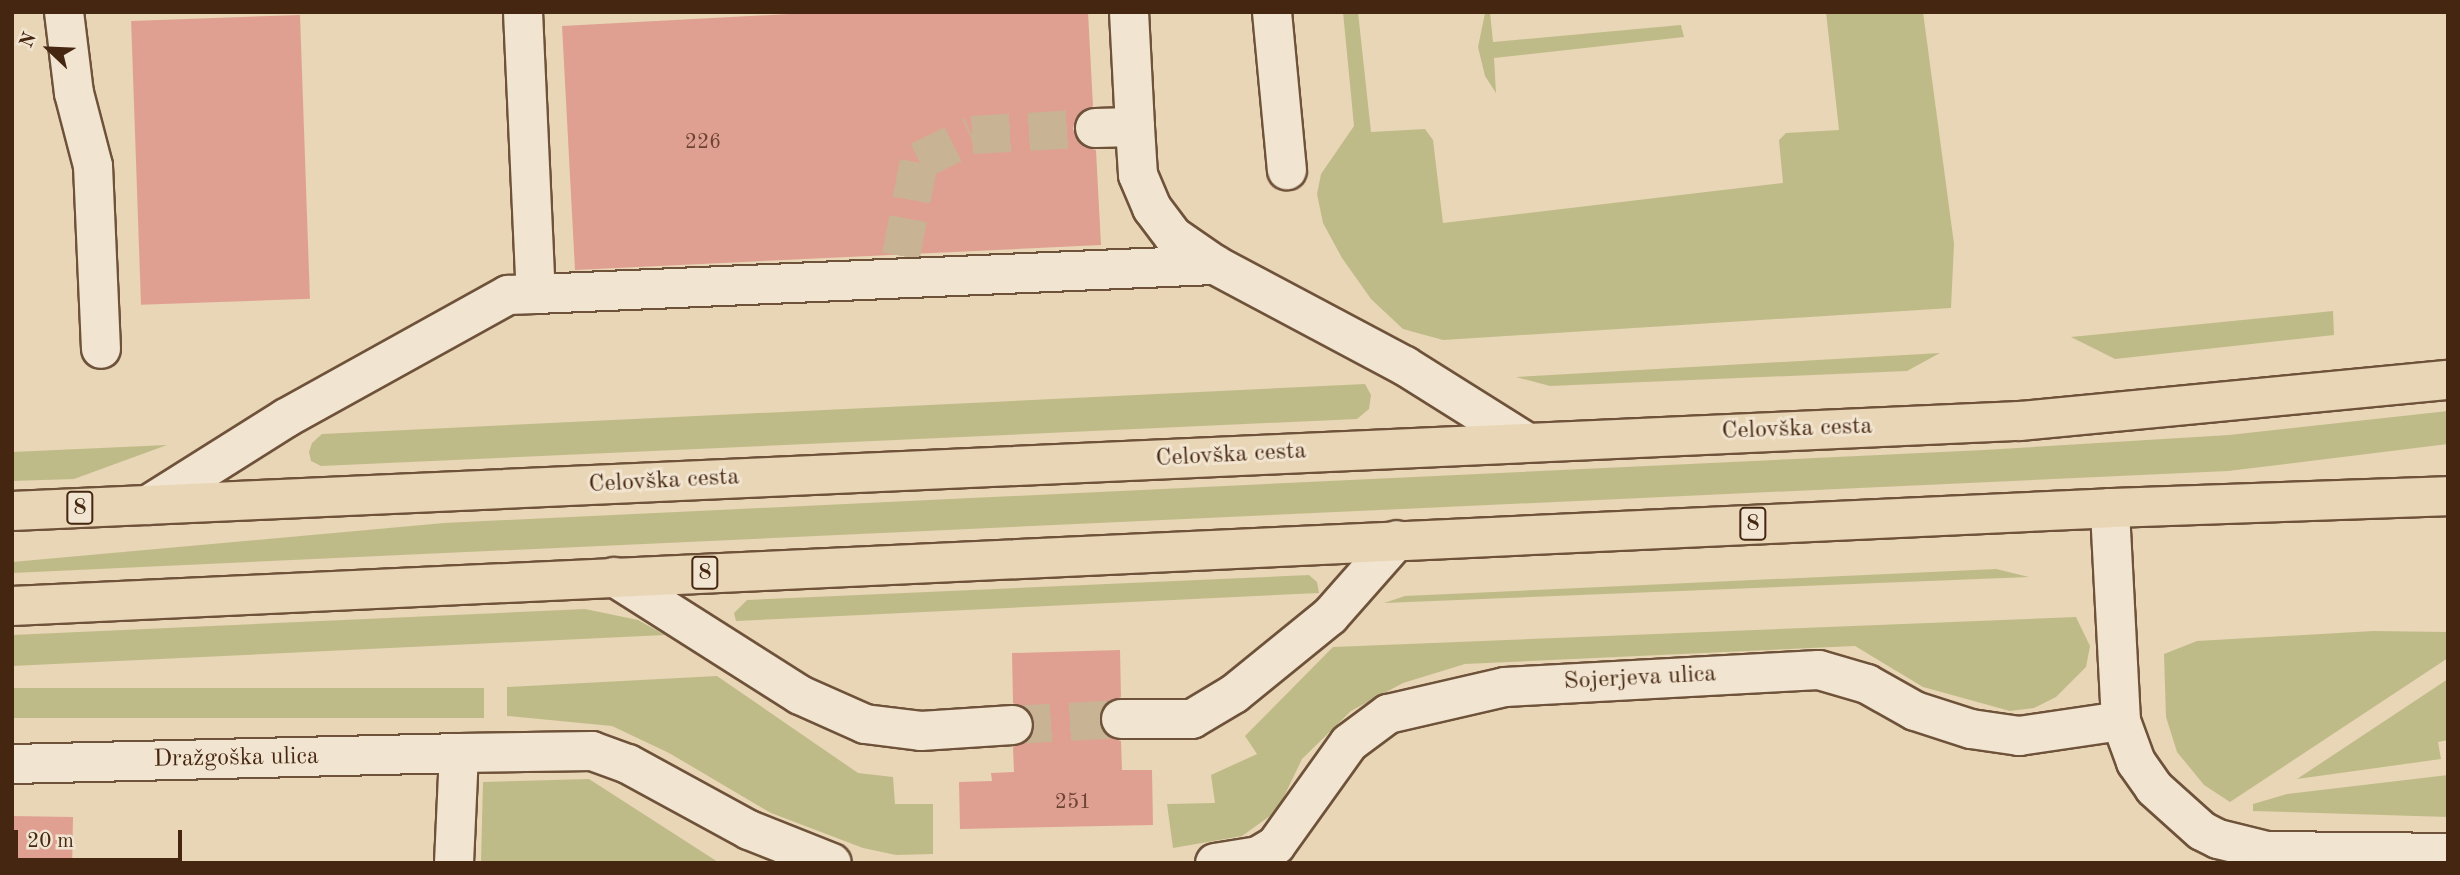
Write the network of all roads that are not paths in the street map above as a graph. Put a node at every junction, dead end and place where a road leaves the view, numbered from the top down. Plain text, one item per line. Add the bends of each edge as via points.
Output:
1 (64, 12) edge
2 (523, 12) edge
3 (1129, 12) edge
4 (1272, 12) edge
5 (1135, 127) junction
6 (1094, 128) tunnel mouth
7 (1287, 170) dead end
8 (1215, 265) junction
9 (536, 294) junction
10 (101, 349) dead end
11 (2448, 380) edge
12 (1526, 442) junction
13 (2448, 479) edge
14 (2448, 496) edge
15 (2385, 497) junction
16 (148, 505) junction
17 (2110, 508) junction
18 (12, 511) edge
19 (1397, 540) junction
20 (614, 577) junction
21 (12, 606) edge
22 (1121, 719) tunnel mouth
23 (2121, 721) junction
24 (1013, 725) tunnel mouth
25 (459, 753) junction
26 (12, 764) edge
27 (748, 846) edge
28 (2448, 853) edge
29 (454, 863) edge
30 (832, 863) edge
31 (1215, 863) edge

1 - 10 street via 74,93 93,166
2 - 9 street
3 - 5 street
4 - 7 street
5 - 6 street
5 - 8 street via 1138,175 1152,208 1174,236
8 - 9 street via 898,269
8 - 12 street via 1405,366
9 - 16 street via 508,295 286,418
11 - 12 main road, Celovška cesta / 8 via 2020,421
12 - 16 main road, Celovška cesta / 8
13 - 15 main road
14 - 15 main road, 8
15 - 17 main road, 8
16 - 18 main road, Celovška cesta / 8
17 - 19 main road, 8
17 - 23 street
19 - 20 main road, 8
19 - 22 street via 1330,616 1234,694 1192,719
20 - 21 main road, 8
20 - 24 street via 800,695 865,724 921,732
23 - 28 street via 2136,762 2154,788 2189,821 2218,839 2267,851
23 - 31 street, Sojerjeva ulica via 2019,736 1970,729 1915,712 1867,684 1819,670 1505,687 1388,714 1349,743 1276,845 1258,856
25 - 26 street, Dražgoška ulica
25 - 27 street via 592,751 628,764
25 - 29 street
27 - 30 street

